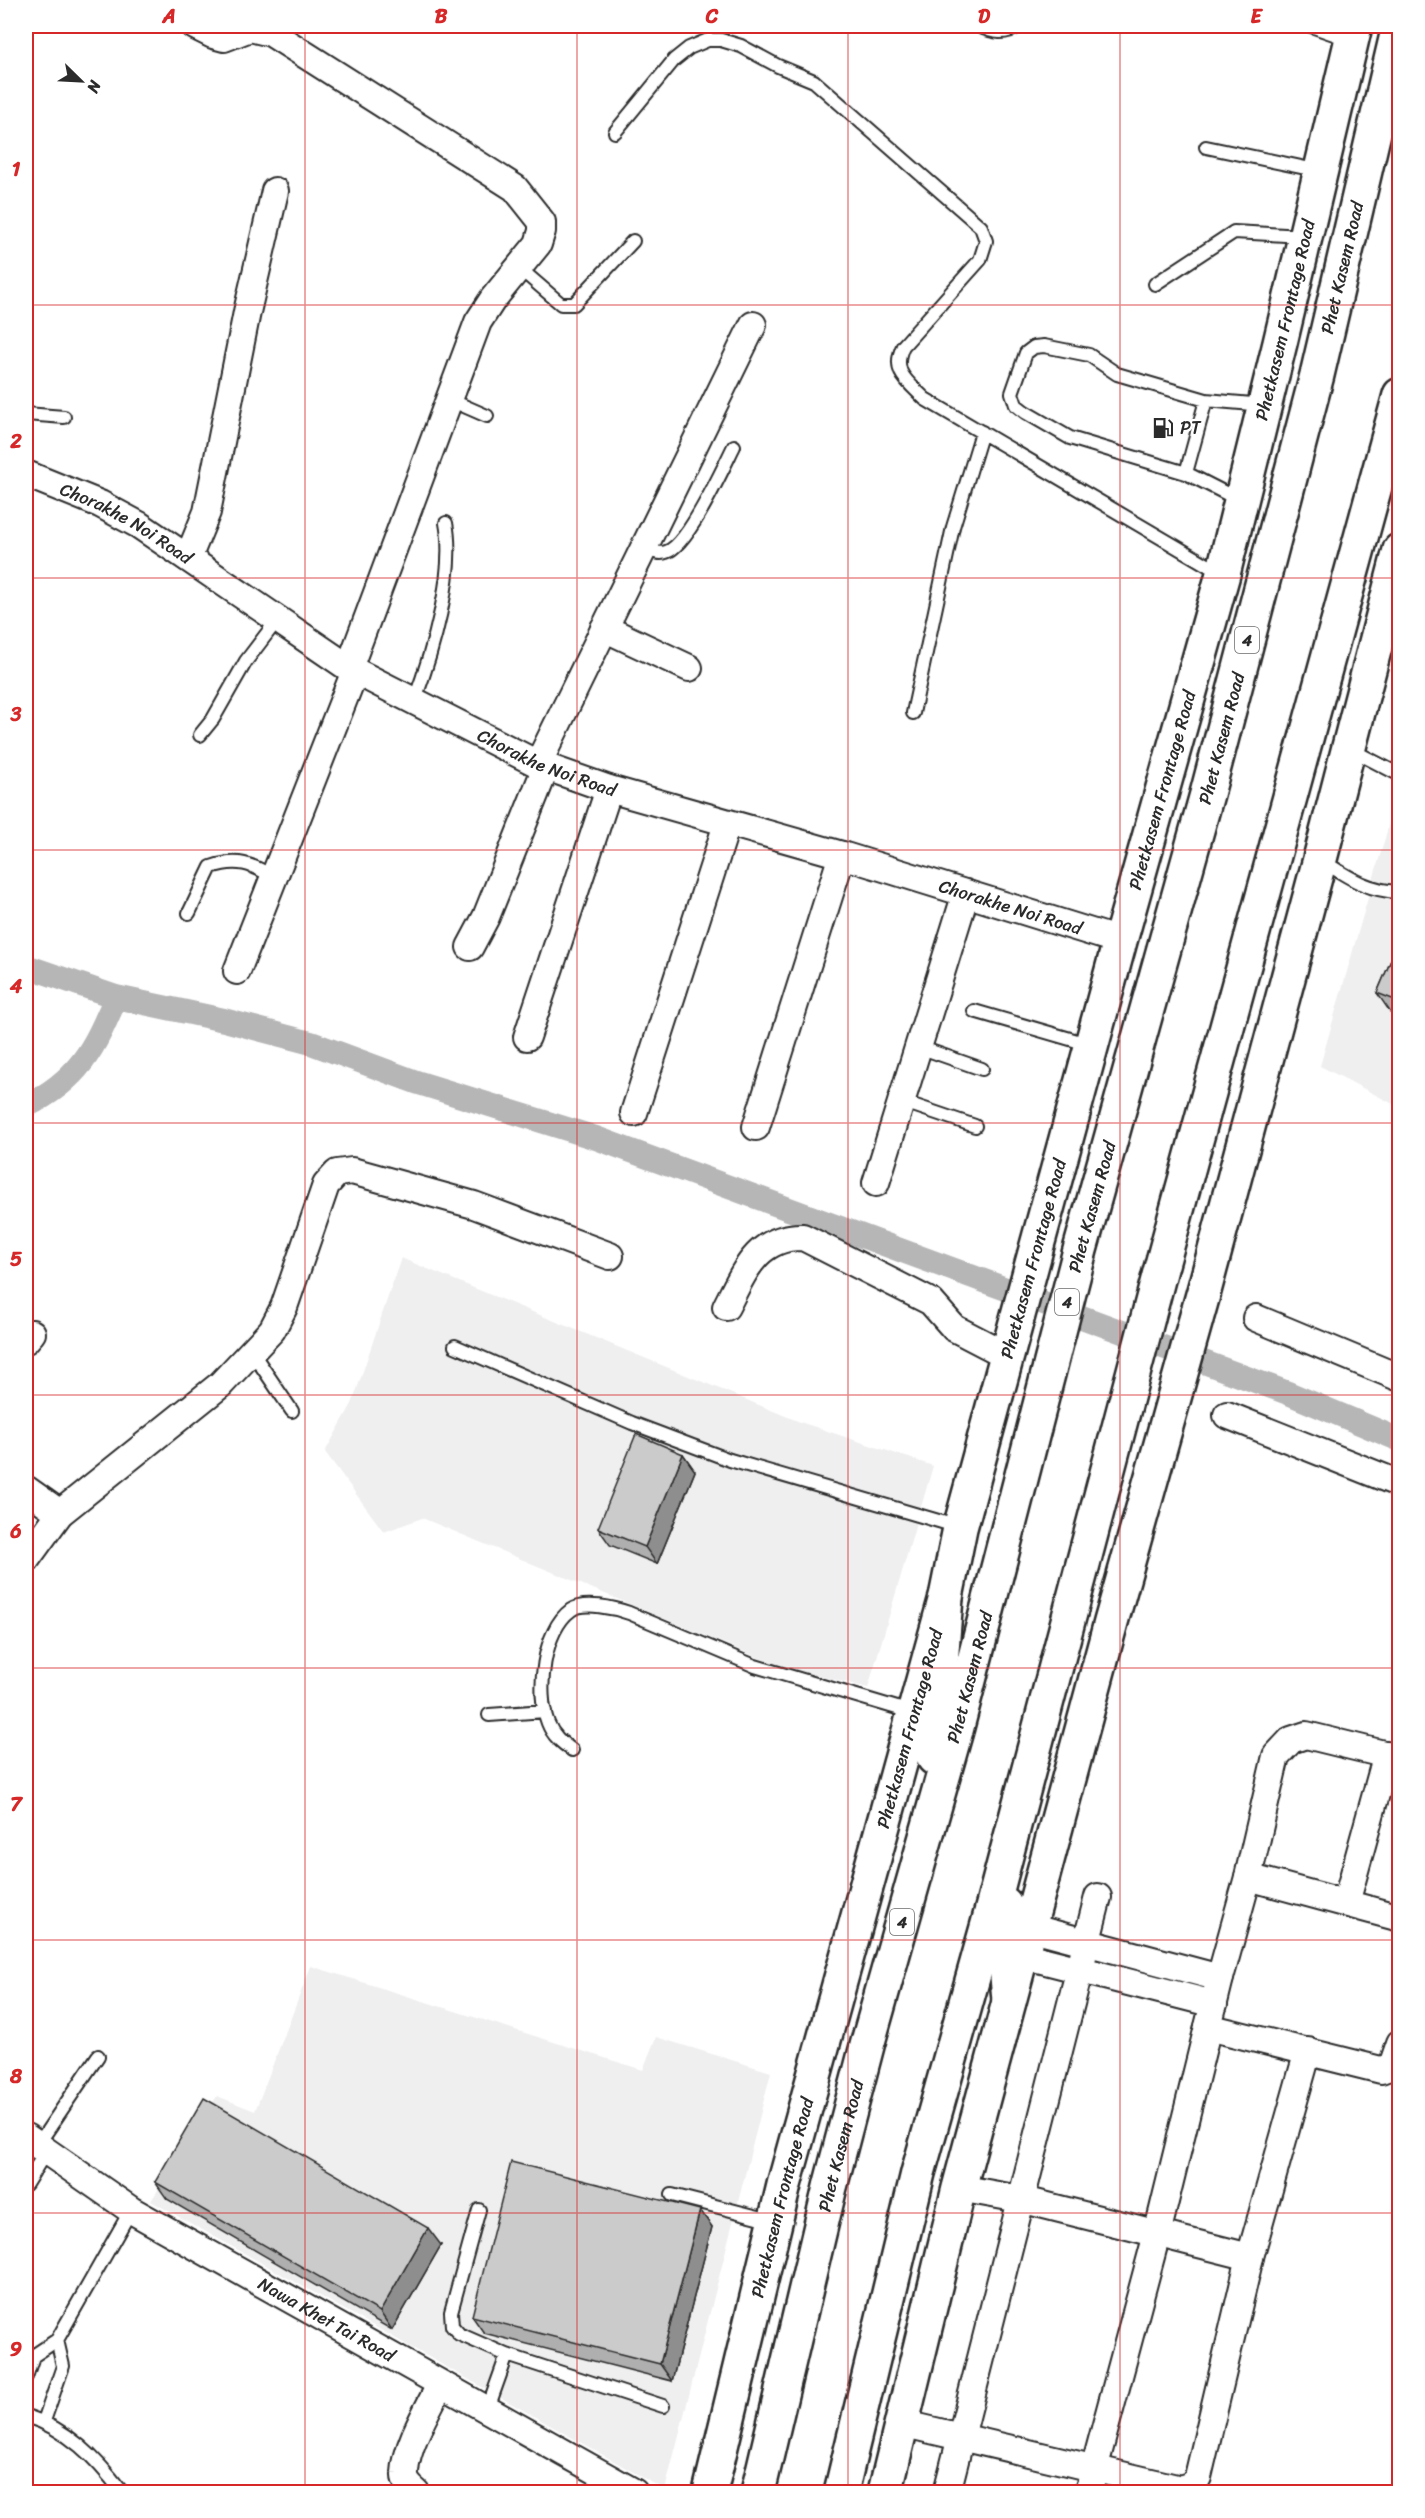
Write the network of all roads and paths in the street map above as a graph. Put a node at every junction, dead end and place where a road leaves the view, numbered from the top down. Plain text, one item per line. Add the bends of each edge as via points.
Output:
1 (195, 26) edge
2 (978, 26) edge
3 (1020, 26) edge
4 (1311, 26) edge
5 (1399, 26) edge
6 (1354, 33) edge
7 (615, 132) dead end
8 (1206, 147) dead end
9 (1321, 171) junction
10 (275, 191) dead end
11 (1306, 236) junction
12 (633, 241) dead end
13 (518, 267) junction
14 (1155, 284) dead end
15 (753, 325) dead end
16 (1400, 395) edge
17 (448, 399) junction
18 (1206, 400) junction
19 (1265, 405) junction
20 (26, 414) edge
21 (487, 416) dead end
22 (64, 417) dead end
23 (982, 432) junction
24 (734, 446) dead end
25 (1186, 473) junction
26 (26, 474) edge
27 (1241, 501) junction
28 (446, 523) dead end
29 (643, 548) junction
30 (1400, 550) edge
31 (188, 558) junction
32 (1223, 574) junction
33 (278, 620) junction
34 (604, 628) junction
35 (689, 668) dead end
36 (352, 669) junction
37 (414, 702) junction
38 (913, 713) dead end
39 (200, 735) dead end
40 (1349, 748) junction
41 (542, 765) junction
42 (1400, 775) edge
43 (609, 789) junction
44 (727, 824) junction
45 (842, 855) junction
46 (1320, 859) junction
47 (274, 877) junction
48 (1400, 892) edge
49 (966, 893) junction
50 (189, 913) dead end
51 (1119, 941) junction
52 (470, 947) dead end
53 (237, 971) dead end
54 (974, 1011) dead end
55 (527, 1037) dead end
56 (1092, 1045) junction
57 (919, 1047) junction
58 (982, 1069) dead end
59 (901, 1101) junction
60 (634, 1113) dead end
61 (975, 1126) dead end
62 (756, 1127) dead end
63 (876, 1183) dead end
64 (610, 1256) dead end
65 (726, 1307) dead end
66 (1256, 1318) dead end
67 (455, 1346) dead end
68 (1010, 1350) junction
69 (252, 1352) junction
70 (1400, 1377) edge
71 (292, 1411) dead end
72 (1227, 1415) dead end
73 (1400, 1484) edge
74 (26, 1489) edge
75 (60, 1513) junction
76 (960, 1528) junction
77 (26, 1560) edge
78 (946, 1597) junction
79 (545, 1711) junction
80 (914, 1713) junction
81 (489, 1715) dead end
82 (572, 1750) dead end
83 (1393, 1756) edge
84 (935, 1805) junction
85 (1006, 1854) junction
86 (1248, 1877) junction
87 (1098, 1897) dead end
88 (1346, 1903) junction
89 (1400, 1918) edge
90 (1025, 1941) junction
91 (1086, 1942) junction
92 (1080, 1969) junction
93 (1220, 1978) junction
94 (1009, 2001) junction
95 (1211, 2016) junction
96 (1400, 2043) edge
97 (1308, 2051) junction
98 (98, 2056) dead end
99 (36, 2146) edge
100 (26, 2184) edge
101 (959, 2188) junction
102 (672, 2195) dead end
103 (1020, 2199) junction
104 (130, 2210) junction
105 (479, 2210) dead end
106 (775, 2221) junction
107 (1157, 2234) junction
108 (1250, 2257) junction
109 (57, 2340) junction
110 (507, 2355) junction
111 (26, 2377) edge
112 (440, 2385) junction
113 (663, 2406) dead end
114 (488, 2411) junction
115 (26, 2416) edge
116 (44, 2421) junction
117 (901, 2423) junction
118 (960, 2437) junction
119 (1091, 2481) edge
120 (122, 2493) edge
121 (416, 2493) edge
122 (634, 2493) edge
123 (710, 2493) edge
124 (758, 2493) edge
125 (841, 2493) edge
126 (885, 2493) edge
127 (947, 2493) edge

1 - 13 street via 224,38 250,28 271,33 515,188 542,222 538,244
2 - 3 lane via 993,32 1009,32
4 - 6 lane
5 - 84 main road, Phet Kasem Road / 4 via 1317,375 1207,794 1080,1250
6 - 9 main road, Phetkasem Frontage Road / 4
7 - 23 lane via 674,60 708,40 741,46 813,81 981,227 986,241 980,260 903,346 898,357 900,373 925,399
8 - 9 lane
9 - 11 main road, Phetkasem Frontage Road / 4
10 - 31 street via 207,512
11 - 14 lane via 1233,232
11 - 19 main road, Phetkasem Frontage Road / 4
12 - 13 lane via 574,304 561,304
13 - 17 street via 477,322
15 - 29 street
16 - 85 main road via 1160,1272
17 - 21 lane
17 - 36 street
18 - 19 lane
18 - 25 lane
18 - 25 lane via 1117,374 1089,355 1044,346 1034,347 1026,354 1012,393 1016,405 1025,412 1070,438
19 - 27 main road, Phetkasem Frontage Road / 4
20 - 22 lane
23 - 32 lane
23 - 38 lane via 953,527
24 - 29 lane via 695,521 674,549 661,553
25 - 27 lane
26 - 31 street, Chorakhe Noi Road via 100,504
27 - 32 main road, Phetkasem Frontage Road / 4
28 - 37 lane via 450,541 446,585
29 - 34 street
30 - 40 main road
31 - 33 street, Chorakhe Noi Road
32 - 51 main road, Phetkasem Frontage Road / 4
33 - 36 street, Chorakhe Noi Road
33 - 39 lane via 246,661
34 - 35 street
34 - 41 street
36 - 37 street, Chorakhe Noi Road
36 - 47 street
37 - 41 street, Chorakhe Noi Road
40 - 42 lane
40 - 46 main road
41 - 43 street, Chorakhe Noi Road
41 - 52 street via 486,917
43 - 44 street, Chorakhe Noi Road
43 - 55 street
44 - 45 street, Chorakhe Noi Road
44 - 60 street
45 - 49 street, Chorakhe Noi Road
45 - 62 street
46 - 48 lane via 1368,887
46 - 90 main road
47 - 50 lane via 251,864 211,867
47 - 53 street
49 - 51 street, Chorakhe Noi Road
49 - 57 street
51 - 56 main road, Phetkasem Frontage Road / 4
54 - 56 lane
56 - 68 main road, Phetkasem Frontage Road / 4
57 - 58 lane
57 - 59 street
59 - 61 lane
59 - 63 street
64 - 69 street via 474,1205 352,1171 337,1173 326,1185 284,1307 272,1330
65 - 68 street via 755,1255 770,1243 789,1236 803,1237 931,1302 954,1328
66 - 70 street
67 - 76 lane via 632,1423 730,1460
68 - 76 main road, Phetkasem Frontage Road / 4
69 - 71 lane
69 - 75 street via 220,1385
72 - 73 street
74 - 75 street
75 - 77 street
76 - 78 main road, Phetkasem Frontage Road / 4
78 - 80 main road, Phetkasem Frontage Road / 4
78 - 84 main road via 934,1750
79 - 80 lane via 542,1698 548,1645 558,1624 572,1609 592,1606 629,1613 755,1666
79 - 81 lane
79 - 82 lane via 556,1738
80 - 106 main road, Phetkasem Frontage Road / 4
83 - 86 street via 1306,1735 1291,1740 1276,1756
83 - 88 street
84 - 124 main road, Phet Kasem Road / 4 via 830,2187
85 - 94 main road via 1004,1938
85 - 125 main road via 918,2173
86 - 88 street
86 - 93 street
87 - 91 street
88 - 89 street
90 - 91 street
90 - 92 street
90 - 94 main road
91 - 92 street
91 - 93 street
92 - 95 street
92 - 103 street
93 - 95 street
94 - 101 main road
95 - 97 street
95 - 107 street
96 - 97 street via 1392,2066 1381,2070
97 - 108 street
98 - 99 lane
99 - 100 lane
99 - 104 street, Nawa Khet Tai Road
101 - 103 street
101 - 117 main road
102 - 106 lane
103 - 107 street
103 - 118 street
104 - 109 lane
104 - 112 street, Nawa Khet Tai Road
105 - 110 lane via 451,2313 452,2326 459,2334
106 - 123 main road, Phetkasem Frontage Road / 4
107 - 108 street
107 - 119 street
108 - 119 street via 1194,2484 1181,2489
109 - 111 lane via 33,2356
109 - 116 lane via 63,2366
110 - 113 lane
110 - 114 lane
112 - 114 street, Nawa Khet Tai Road
112 - 121 street via 404,2474
114 - 122 street, Nawa Khet Tai Road
115 - 116 lane
116 - 120 lane via 82,2446
117 - 118 street
117 - 126 main road
118 - 119 street
118 - 127 street

